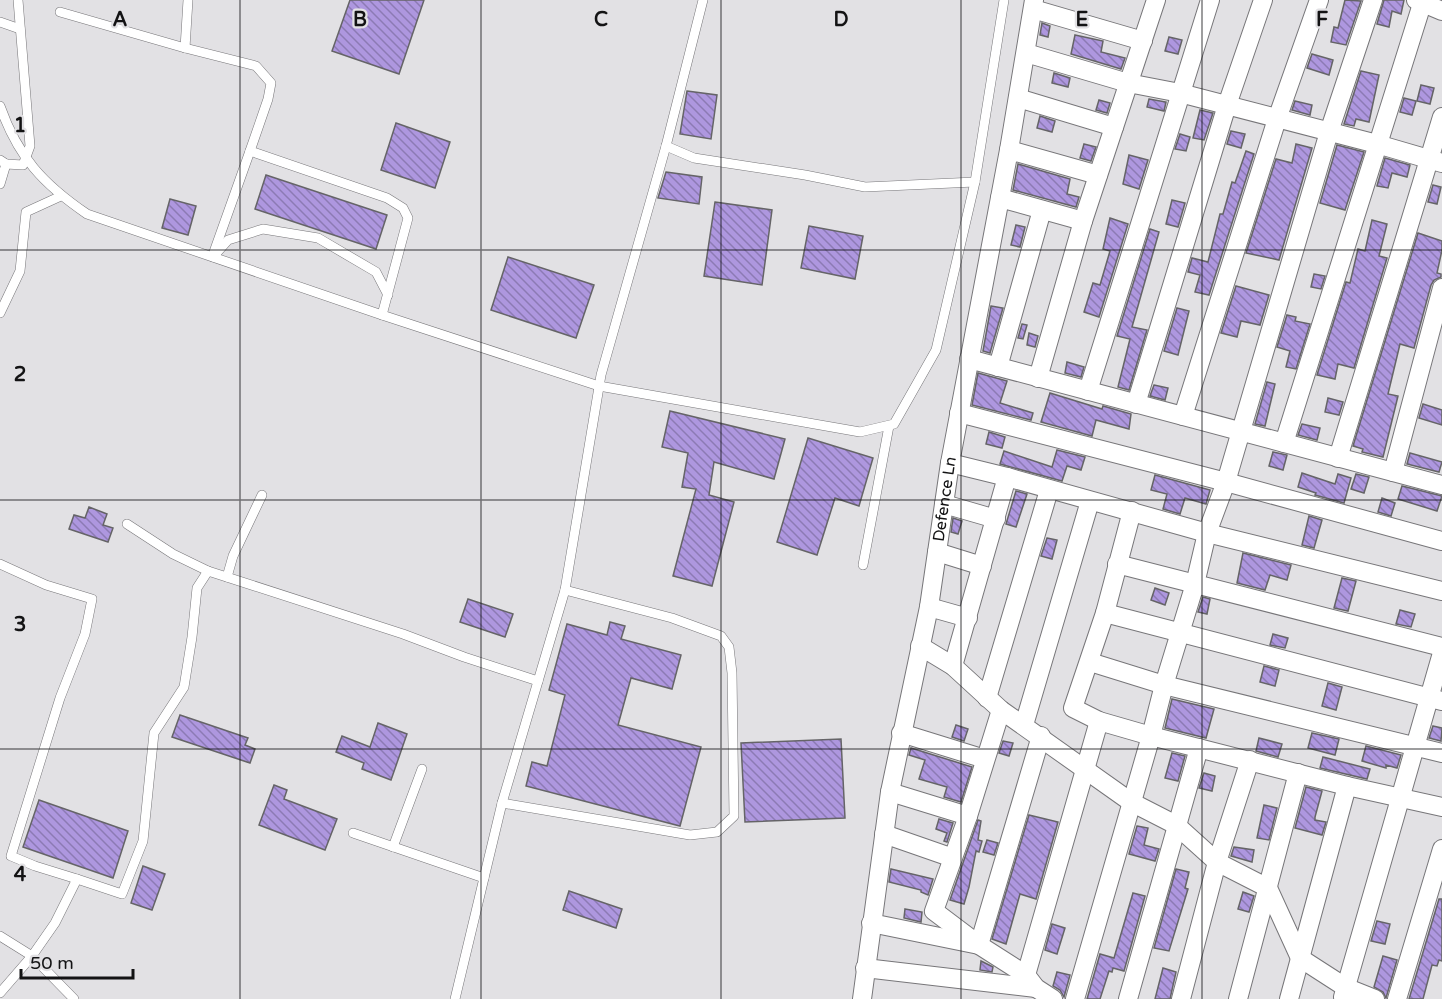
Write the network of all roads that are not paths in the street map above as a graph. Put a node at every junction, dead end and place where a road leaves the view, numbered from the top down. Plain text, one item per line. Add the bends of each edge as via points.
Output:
1 (18, 0) edge
2 (188, 0) edge
3 (703, 0) edge
4 (1004, 0) edge
5 (1210, 0) edge
6 (1263, 0) edge
7 (1319, 0) edge
8 (1373, 0) edge
9 (1154, 1) edge
10 (1419, 2) edge
11 (1034, 5) edge
12 (1442, 11) edge
13 (60, 12) dead end
14 (0, 22) edge
15 (20, 29) junction
16 (1143, 40) junction
17 (185, 48) junction
18 (1026, 53) junction
19 (1128, 83) junction
20 (1180, 93) junction
21 (1018, 98) junction
22 (1227, 105) junction
23 (0, 106) edge
24 (1442, 117) edge
25 (1277, 119) junction
26 (1114, 127) junction
27 (1329, 132) junction
28 (1377, 144) junction
29 (666, 146) junction
30 (1009, 150) junction
31 (250, 151) junction
32 (25, 159) junction
33 (1435, 161) edge
34 (3, 162) edge
35 (1098, 175) junction
36 (975, 183) junction
37 (0, 184) edge
38 (61, 196) junction
39 (1000, 198) junction
40 (1041, 210) junction
41 (1083, 220) junction
42 (213, 257) junction
43 (1442, 288) edge
44 (387, 296) junction
45 (0, 313) edge
46 (382, 315) junction
47 (969, 359) junction
48 (998, 367) junction
49 (1038, 378) junction
50 (599, 386) junction
51 (1088, 391) junction
52 (1136, 404) junction
53 (959, 413) junction
54 (1183, 416) junction
55 (888, 426) junction
56 (1240, 432) junction
57 (1284, 443) junction
58 (1338, 458) junction
59 (950, 463) junction
60 (1393, 472) junction
61 (1007, 477) junction
62 (1226, 482) junction
63 (1441, 483) edge
64 (1049, 490) junction
65 (262, 495) dead end
66 (1090, 501) junction
67 (944, 504) junction
68 (1132, 511) junction
69 (996, 519) junction
70 (127, 524) dead end
71 (1207, 533) junction
72 (1442, 541) edge
73 (937, 552) junction
74 (0, 564) edge
75 (1117, 564) junction
76 (863, 566) dead end
77 (982, 566) junction
78 (208, 571) junction
79 (227, 577) junction
80 (1195, 584) junction
81 (565, 590) junction
82 (1442, 591) edge
83 (928, 608) junction
84 (1105, 613) junction
85 (968, 618) junction
86 (1179, 633) junction
87 (920, 646) junction
88 (1442, 647) edge
89 (1442, 653) edge
90 (1090, 662) junction
91 (953, 666) junction
92 (538, 681) junction
93 (1164, 685) junction
94 (987, 698) junction
95 (1435, 700) edge
96 (1001, 710) junction
97 (1099, 720) junction
98 (1024, 725) junction
99 (901, 733) junction
100 (1041, 736) junction
101 (1151, 736) junction
102 (1415, 746) junction
103 (1199, 748) junction
104 (1442, 753) edge
105 (985, 759) junction
106 (1250, 760) junction
107 (1084, 768) junction
108 (422, 769) dead end
109 (1298, 773) junction
110 (1347, 786) junction
111 (890, 792) junction
112 (1400, 797) junction
113 (1131, 802) junction
114 (502, 803) junction
115 (1442, 807) edge
116 (968, 816) junction
117 (1176, 825) junction
118 (353, 833) dead end
119 (884, 834) junction
120 (393, 847) junction
121 (1442, 849) edge
122 (953, 858) junction
123 (1217, 862) junction
124 (484, 878) junction
125 (77, 879) junction
126 (1268, 888) junction
127 (872, 923) junction
128 (0, 936) edge
129 (979, 945) junction
130 (32, 956) junction
131 (1300, 958) junction
132 (865, 968) junction
133 (1031, 982) junction
134 (0, 993) edge
135 (1344, 993) edge
136 (74, 999) edge
137 (455, 999) edge
138 (862, 999) edge
139 (1053, 999) edge
140 (1075, 999) edge
141 (1128, 999) edge
142 (1181, 999) edge
143 (1238, 999) edge
144 (1289, 999) edge
145 (1375, 999) edge
146 (1397, 999) edge

1 - 15 lane
2 - 17 lane
3 - 29 lane
4 - 36 lane
5 - 20 street
6 - 22 street
7 - 25 street
8 - 27 street
9 - 16 street
10 - 12 street
10 - 28 street
11 - 16 street
11 - 18 street, Defence Ln
13 - 17 lane
14 - 15 lane
15 - 32 lane via 30,146
16 - 19 street
17 - 31 lane via 256,66 271,83
18 - 19 street
18 - 21 street, Defence Ln
19 - 20 street
19 - 26 street
20 - 22 street
20 - 51 street
21 - 26 street
21 - 30 street, Defence Ln
22 - 25 street
22 - 52 street
23 - 32 lane
24 - 33 street
25 - 27 street
25 - 54 street
26 - 35 street
27 - 28 street
27 - 56 street
28 - 33 street
28 - 57 street
29 - 36 lane via 694,159 865,187
29 - 50 lane
30 - 35 street
30 - 39 street, Defence Ln
31 - 42 lane
31 - 44 lane via 387,198 403,208 408,218
32 - 34 lane via 23,165
32 - 38 lane
33 - 58 street
34 - 37 lane
35 - 41 street
36 - 55 lane via 936,350 894,424
38 - 42 lane via 87,214
38 - 45 lane via 26,212 20,271
39 - 40 street
39 - 47 street, Defence Ln
40 - 41 street
40 - 48 street
41 - 49 street
42 - 44 lane via 228,240 263,229 318,238 376,272
42 - 46 lane
43 - 60 street
44 - 46 lane
46 - 50 lane
47 - 48 street
47 - 53 street, Defence Ln
48 - 49 street
49 - 51 street
50 - 55 lane via 860,432
50 - 81 lane
51 - 52 street
52 - 54 street
53 - 59 street, Defence Ln
53 - 62 street
54 - 56 street
55 - 76 lane
56 - 57 street
56 - 62 street
57 - 58 street
58 - 60 street
59 - 61 street
59 - 67 street, Defence Ln
60 - 63 street
61 - 64 street
61 - 69 street
62 - 71 street
62 - 72 street
64 - 66 street
64 - 94 street
65 - 79 lane via 232,556
66 - 68 street
66 - 98 street
67 - 69 street
67 - 73 street, Defence Ln
68 - 71 street
68 - 75 street
69 - 77 street
70 - 78 lane
71 - 80 street
71 - 82 street
73 - 77 street
73 - 83 street, Defence Ln
74 - 125 lane via 46,585 92,599 85,634 60,698 11,856
75 - 80 street
75 - 84 street
77 - 85 street
78 - 79 lane
78 - 125 lane via 197,588 184,687 154,733 143,841 122,894
79 - 92 lane
80 - 86 street
80 - 88 street
81 - 92 lane
81 - 114 lane via 672,618 721,636 729,647 732,673 734,816 717,832 690,835
83 - 85 street
83 - 87 street, Defence Ln
84 - 86 street
84 - 90 street
85 - 91 street
86 - 93 street
86 - 95 street
87 - 91 street
87 - 99 street, Defence Ln
89 - 95 street
90 - 93 street
90 - 97 street via 1072,708
91 - 94 street
92 - 114 lane
93 - 101 street
93 - 102 street
94 - 96 street
95 - 102 street
96 - 98 street
96 - 105 street
97 - 101 street
97 - 107 street
98 - 100 street
99 - 105 street
99 - 111 street, Defence Ln
100 - 107 street
100 - 129 street
101 - 103 street
101 - 113 street
102 - 104 street
102 - 112 street
103 - 106 street
103 - 117 street
105 - 116 street
106 - 109 street
106 - 123 street
107 - 113 street
107 - 133 street
108 - 120 lane
109 - 110 street
109 - 126 street
110 - 112 street
110 - 131 street
111 - 116 street
111 - 119 street, Defence Ln
112 - 115 street
112 - 135 street
113 - 117 street
113 - 140 street
114 - 124 lane
116 - 122 street
117 - 123 street
117 - 141 street
118 - 120 lane
119 - 122 street
119 - 127 street, Defence Ln
120 - 124 lane
121 - 146 street
122 - 129 street via 934,911
123 - 126 street
123 - 142 street
124 - 137 lane
125 - 130 lane via 55,923
126 - 131 street
126 - 143 street
127 - 129 street
127 - 132 street, Defence Ln
128 - 130 lane
129 - 133 street
130 - 134 lane
130 - 136 lane
131 - 135 street
131 - 144 street
132 - 133 street
132 - 138 street, Defence Ln
133 - 139 street
135 - 145 street

